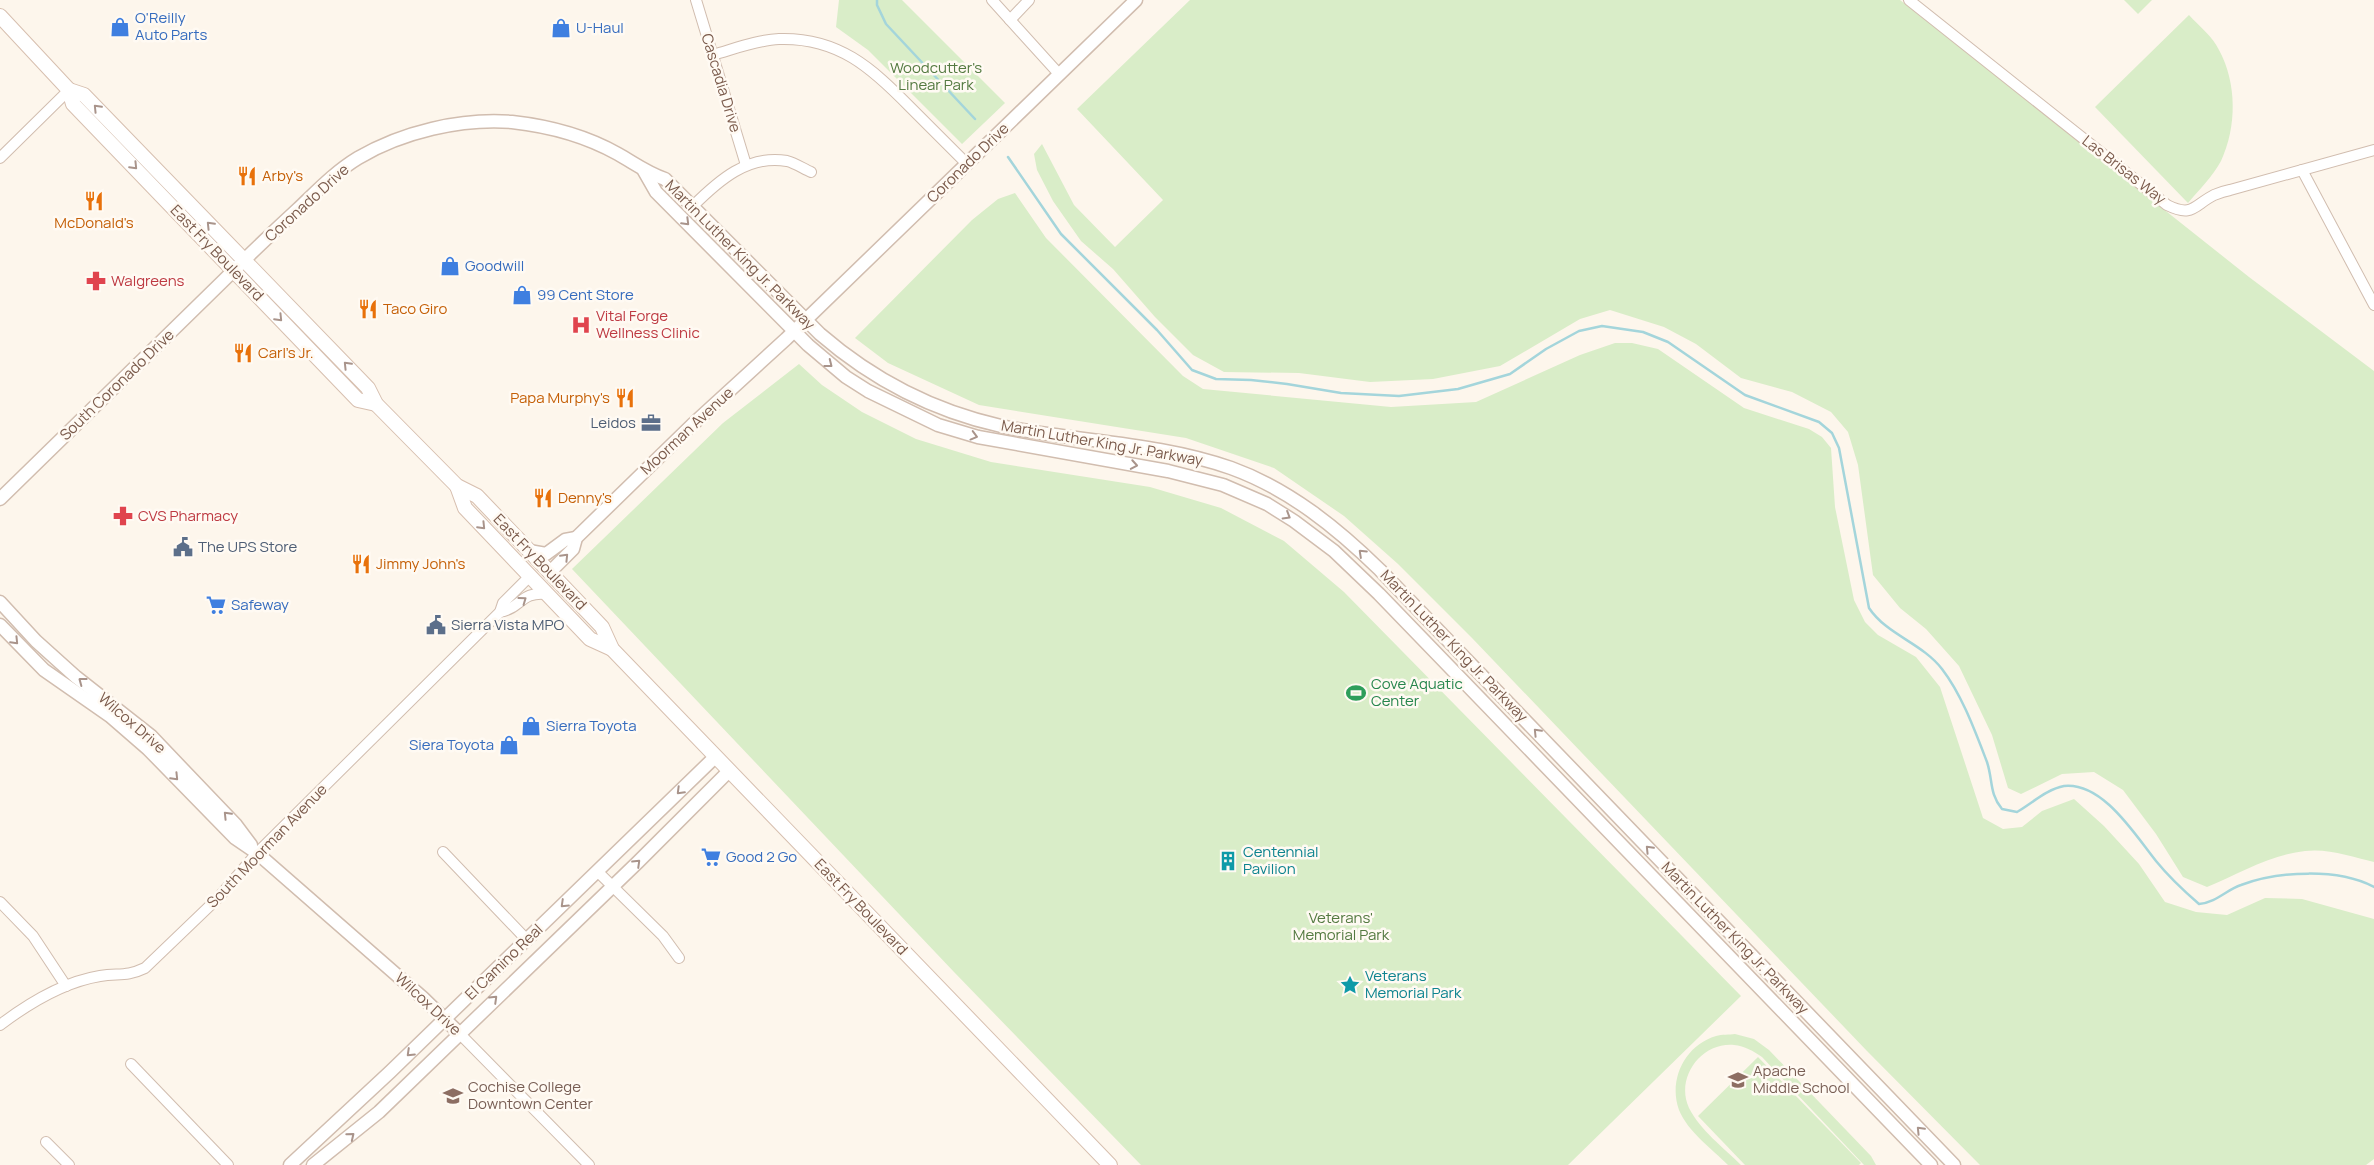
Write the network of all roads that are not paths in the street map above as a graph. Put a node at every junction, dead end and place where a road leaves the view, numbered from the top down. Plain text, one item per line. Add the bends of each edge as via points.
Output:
1 (696, 0) edge
2 (992, 0) edge
3 (1029, 0) edge
4 (1136, 0) edge
5 (1909, 0) edge
6 (0, 16) edge
7 (1010, 20) junction
8 (712, 55) junction
9 (1059, 74) junction
10 (69, 90) junction
11 (2374, 150) edge
12 (0, 158) edge
13 (967, 164) junction
14 (746, 165) junction
15 (2302, 170) junction
16 (644, 171) junction
17 (811, 172) dead end
18 (693, 206) junction
19 (244, 260) junction
20 (233, 270) junction
21 (2374, 305) edge
22 (800, 325) junction
23 (376, 404) junction
24 (457, 486) junction
25 (0, 499) edge
26 (576, 538) junction
27 (529, 551) junction
28 (550, 572) junction
29 (530, 576) junction
30 (547, 594) junction
31 (0, 602) edge
32 (500, 612) junction
33 (0, 625) edge
34 (612, 649) junction
35 (715, 756) junction
36 (729, 770) junction
37 (442, 852) dead end
38 (257, 853) junction
39 (598, 872) junction
40 (612, 886) junction
41 (0, 902) edge
42 (527, 940) junction
43 (680, 958) dead end
44 (66, 986) junction
45 (445, 1019) junction
46 (0, 1025) edge
47 (459, 1033) junction
48 (130, 1064) dead end
49 (46, 1142) dead end
50 (69, 1165) edge
51 (228, 1165) edge
52 (290, 1165) edge
53 (313, 1165) edge
54 (590, 1165) edge
55 (1110, 1165) edge
56 (1931, 1165) edge
57 (1954, 1165) edge

1 - 8 street, Cascadia Drive
2 - 7 street
3 - 7 street
4 - 9 street, Coronado Drive
5 - 15 street, Las Brisas Way via 2167,205 2179,211 2192,210 2214,195
6 - 10 main road, East Fry Boulevard
7 - 9 street
8 - 13 street via 778,39 821,43 843,52 883,80
8 - 14 street, Cascadia Drive
9 - 13 street, Coronado Drive
10 - 12 street
19 -> 10 main road, East Fry Boulevard via 84,95
10 -> 20 main road, East Fry Boulevard via 73,104
11 - 15 street, Las Brisas Way
13 - 22 street, Coronado Drive
14 - 17 street via 787,161
14 - 18 street via 712,187
15 - 21 street
16 - 18 street, Martin Luther King Jr. Parkway via 665,179
16 - 19 street, Coronado Drive via 618,154 554,130 512,122 449,125 382,146 356,159
16 -> 22 street, Martin Luther King Jr. Parkway via 656,192
18 - 22 street, Martin Luther King Jr. Parkway
19 - 20 street, Coronado Drive
23 -> 19 main road, East Fry Boulevard via 368,388
20 -> 23 main road, East Fry Boulevard via 358,400
20 - 25 street, South Coronado Drive
22 - 26 street, Moorman Avenue
22 -> 56 street, Martin Luther King Jr. Parkway via 823,359 846,377 893,405 938,425 978,437 1196,477 1267,504 1314,535 1379,594
57 -> 22 street, Martin Luther King Jr. Parkway via 1380,570 1324,520 1262,481 1206,460 1176,452 1001,426 950,411 867,371
23 - 24 main road, East Fry Boulevard
24 - 27 main road, East Fry Boulevard via 477,496
24 -> 29 main road, East Fry Boulevard via 465,508
26 - 27 street, Moorman Avenue via 565,540 546,554
28 -> 26 street, Moorman Avenue via 573,549
27 - 28 main road, East Fry Boulevard
28 - 34 main road, East Fry Boulevard via 602,627
29 - 30 main road, East Fry Boulevard
29 - 32 street, South Moorman Avenue via 503,603
32 -> 30 street, South Moorman Avenue via 510,610 524,596 535,592
30 - 34 main road, East Fry Boulevard via 590,639
38 -> 31 street, Wilcox Drive via 236,825 151,736 76,677 40,645
32 - 38 street, South Moorman Avenue
33 -> 38 street, Wilcox Drive via 44,670 110,716 148,748 235,838
34 - 35 main road, East Fry Boulevard
35 - 36 main road, East Fry Boulevard
35 -> 39 street, El Camino Real
40 -> 36 street, El Camino Real
36 - 55 main road, East Fry Boulevard
37 - 42 street
38 - 44 street, South Moorman Avenue via 218,897 145,968 131,975 100,976
38 - 45 street, Wilcox Drive
39 - 40 street
39 -> 42 street, El Camino Real
40 - 43 street via 663,936
47 -> 40 street, El Camino Real
41 - 44 street via 33,936
42 - 45 street, El Camino Real
44 - 46 street, South Moorman Avenue via 28,1004
45 - 47 street, Wilcox Drive
45 -> 52 street, El Camino Real
53 -> 47 street, El Camino Real via 363,1126
47 - 54 street, Wilcox Drive
48 - 51 street
49 - 50 street

